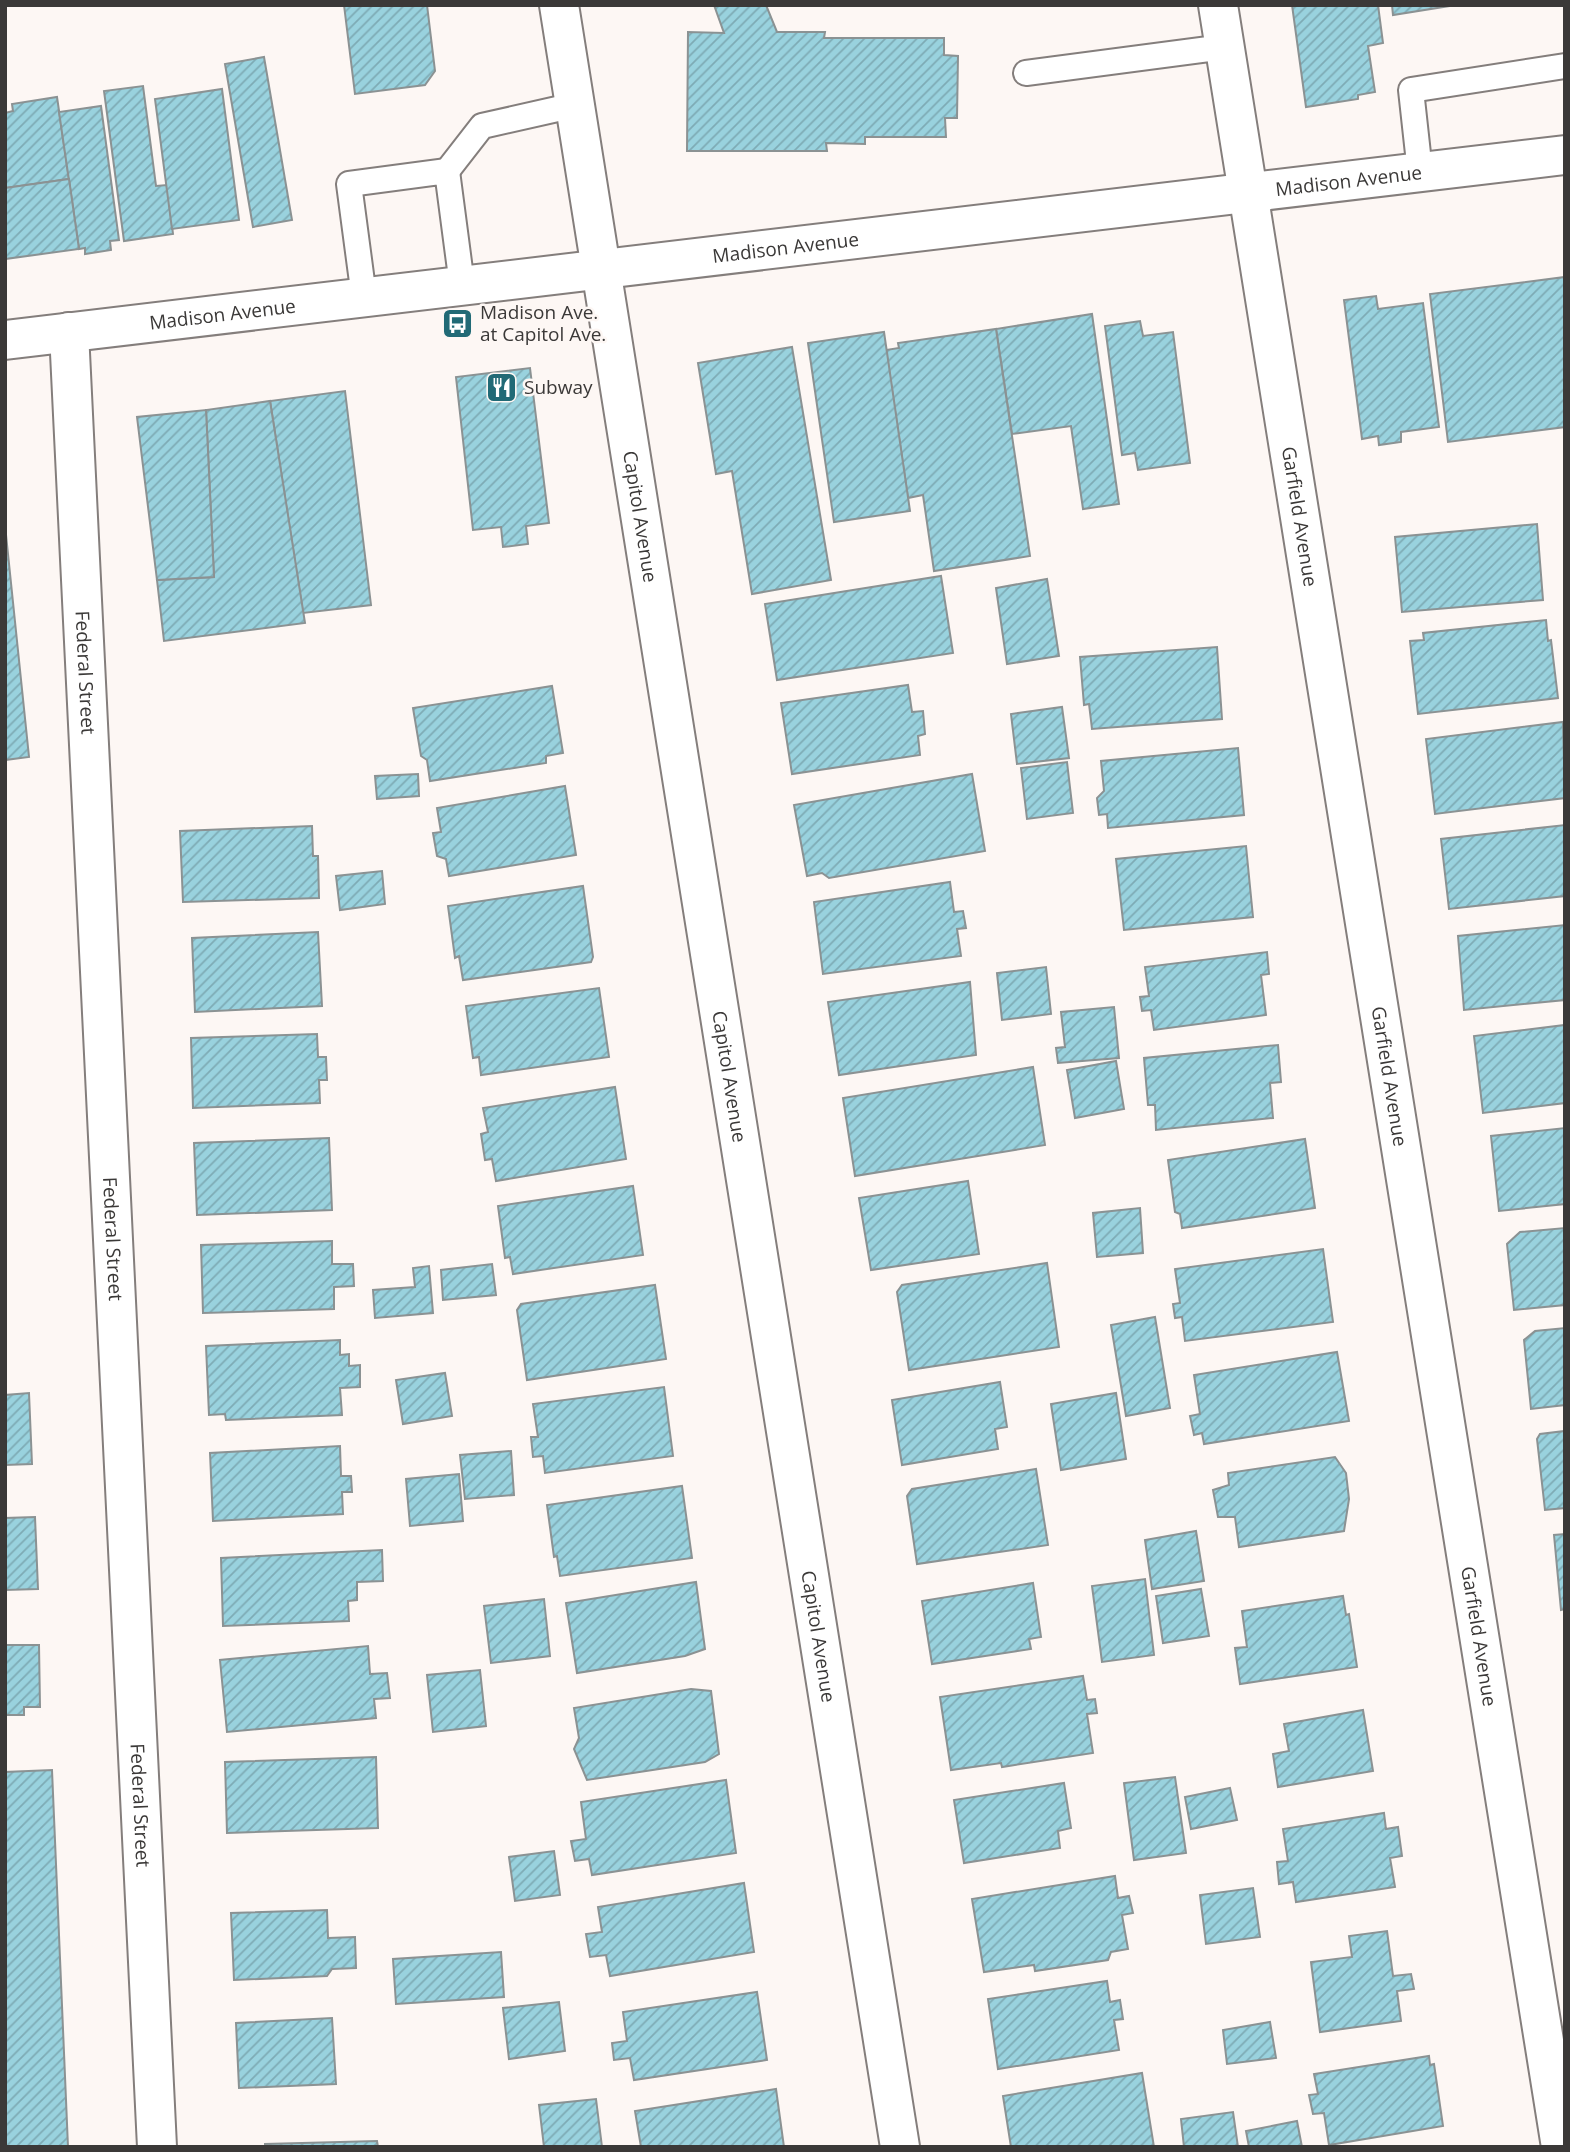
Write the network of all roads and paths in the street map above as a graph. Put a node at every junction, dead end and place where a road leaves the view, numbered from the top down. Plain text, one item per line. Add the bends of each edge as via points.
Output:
1 (559, 5) edge
2 (1218, 5) edge
3 (1224, 47) junction
4 (1565, 66) edge
5 (1026, 73) dead end
6 (575, 105) junction
7 (1565, 155) edge
8 (447, 171) junction
9 (1420, 172) junction
10 (1248, 192) junction
11 (601, 269) junction
12 (462, 285) junction
13 (364, 297) junction
14 (69, 332) junction
15 (5, 340) edge
16 (157, 2147) edge
17 (900, 2147) edge
18 (1561, 2147) edge

1 - 6 street, Capitol Avenue
2 - 3 street, Garfield Avenue
3 - 5 lane
3 - 10 street, Garfield Avenue
4 - 9 lane via 1411,90
6 - 8 lane via 482,126
6 - 11 street, Capitol Avenue
7 - 9 street, Madison Avenue
8 - 12 lane
8 - 13 lane via 349,184
9 - 10 street, Madison Avenue
10 - 11 street, Madison Avenue
10 - 18 street, Garfield Avenue
11 - 12 street, Madison Avenue
11 - 17 street, Capitol Avenue
12 - 13 street, Madison Avenue
13 - 14 street, Madison Avenue
14 - 15 street, Madison Avenue
14 - 16 street, Federal Street

